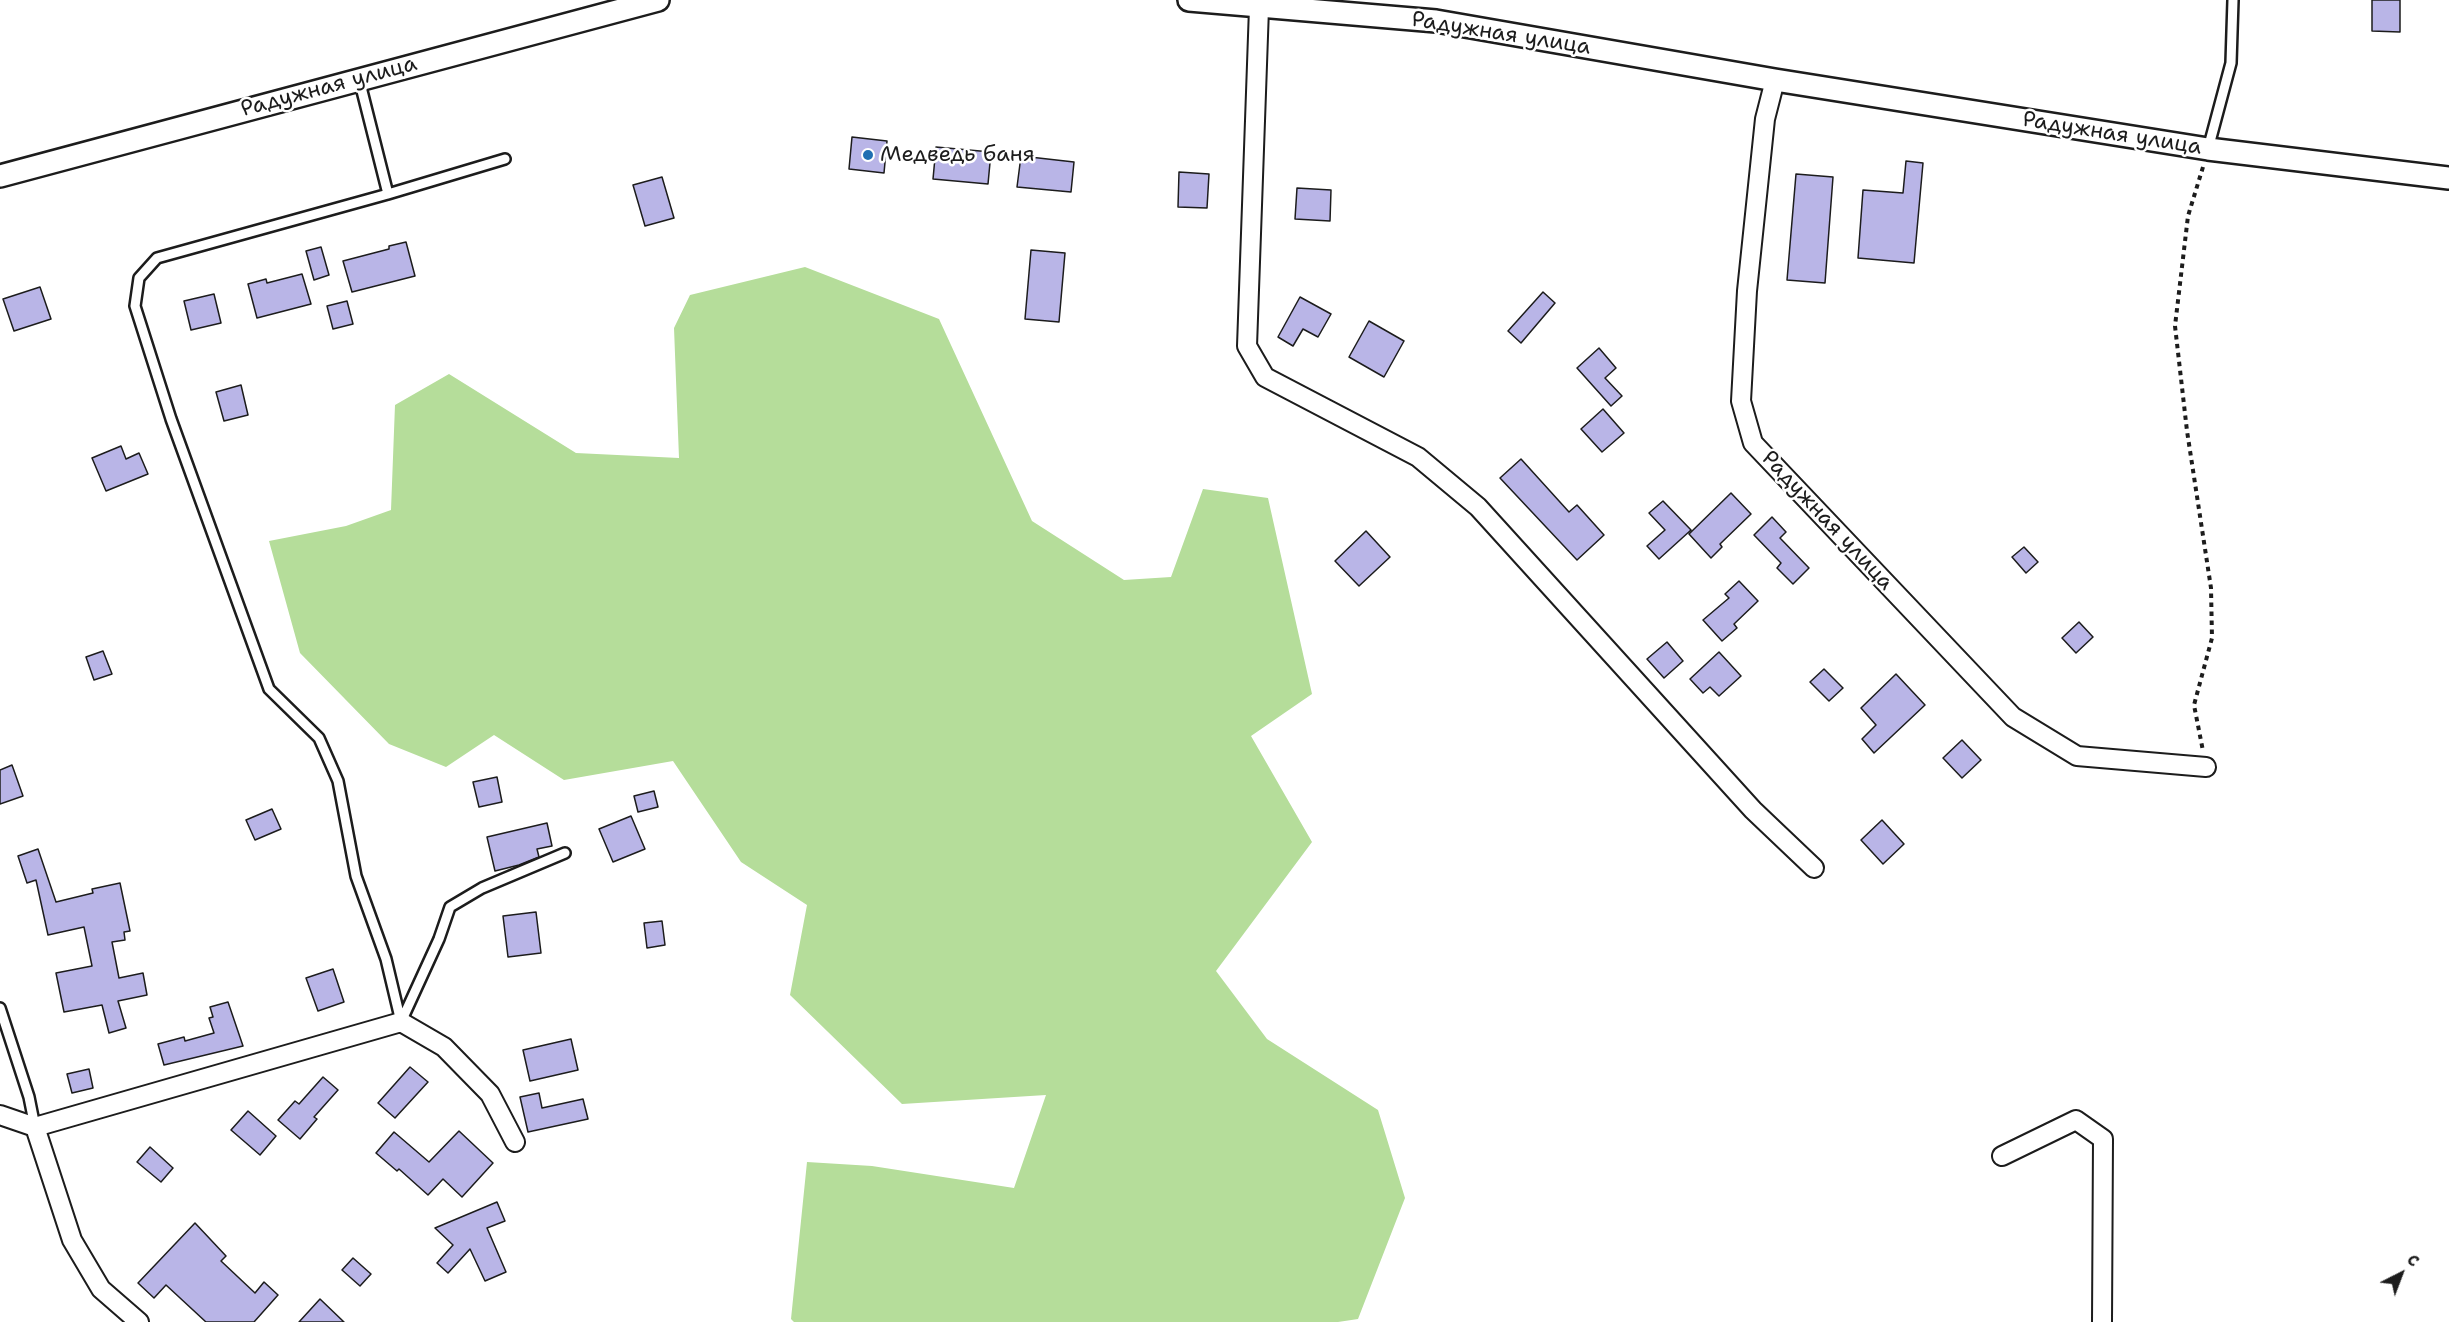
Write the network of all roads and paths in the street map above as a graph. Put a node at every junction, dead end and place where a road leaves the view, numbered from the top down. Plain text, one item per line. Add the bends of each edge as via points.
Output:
1 (658, 0) edge
2 (1189, 0) edge
3 (2233, 0) edge
4 (1259, 8) junction
5 (359, 79) junction
6 (1775, 80) junction
7 (2208, 149) junction
8 (505, 159) dead end
9 (0, 176) edge
10 (2449, 178) edge
11 (388, 194) junction
12 (2206, 767) joint
13 (565, 853) dead end
14 (1814, 868) dead end
15 (0, 1008) edge
16 (401, 1022) junction
17 (0, 1115) edge
18 (35, 1127) junction
19 (515, 1142) dead end
20 (2002, 1156) dead end
21 (139, 1322) edge
22 (2102, 1322) edge

1 - 5 street, Радужная улица
2 - 4 street, Радужная улица
3 - 7 lane via 2231,63
4 - 6 street, Радужная улица via 1436,21
4 - 14 street via 1247,346 1265,377 1418,457 1478,507 1753,810
5 - 9 street, Радужная улица
5 - 11 lane
6 - 7 street, Радужная улица
6 - 12 street, Радужная улица via 1765,120 1747,291 1741,401 1753,443 2013,717 2077,756
7 - 10 street, Радужная улица
7 - 12 path via 2188,216 2175,326 2211,588 2212,638 2194,705
8 - 11 lane
11 - 16 lane via 158,258 139,278 135,306 171,419 269,689 319,738 338,781 356,876 386,959
13 - 16 lane via 482,888 450,907
15 - 18 lane
16 - 18 street
16 - 19 street via 444,1047 490,1094
17 - 18 street
18 - 21 street via 72,1240 101,1289
20 - 22 street via 2076,1120 2103,1138

